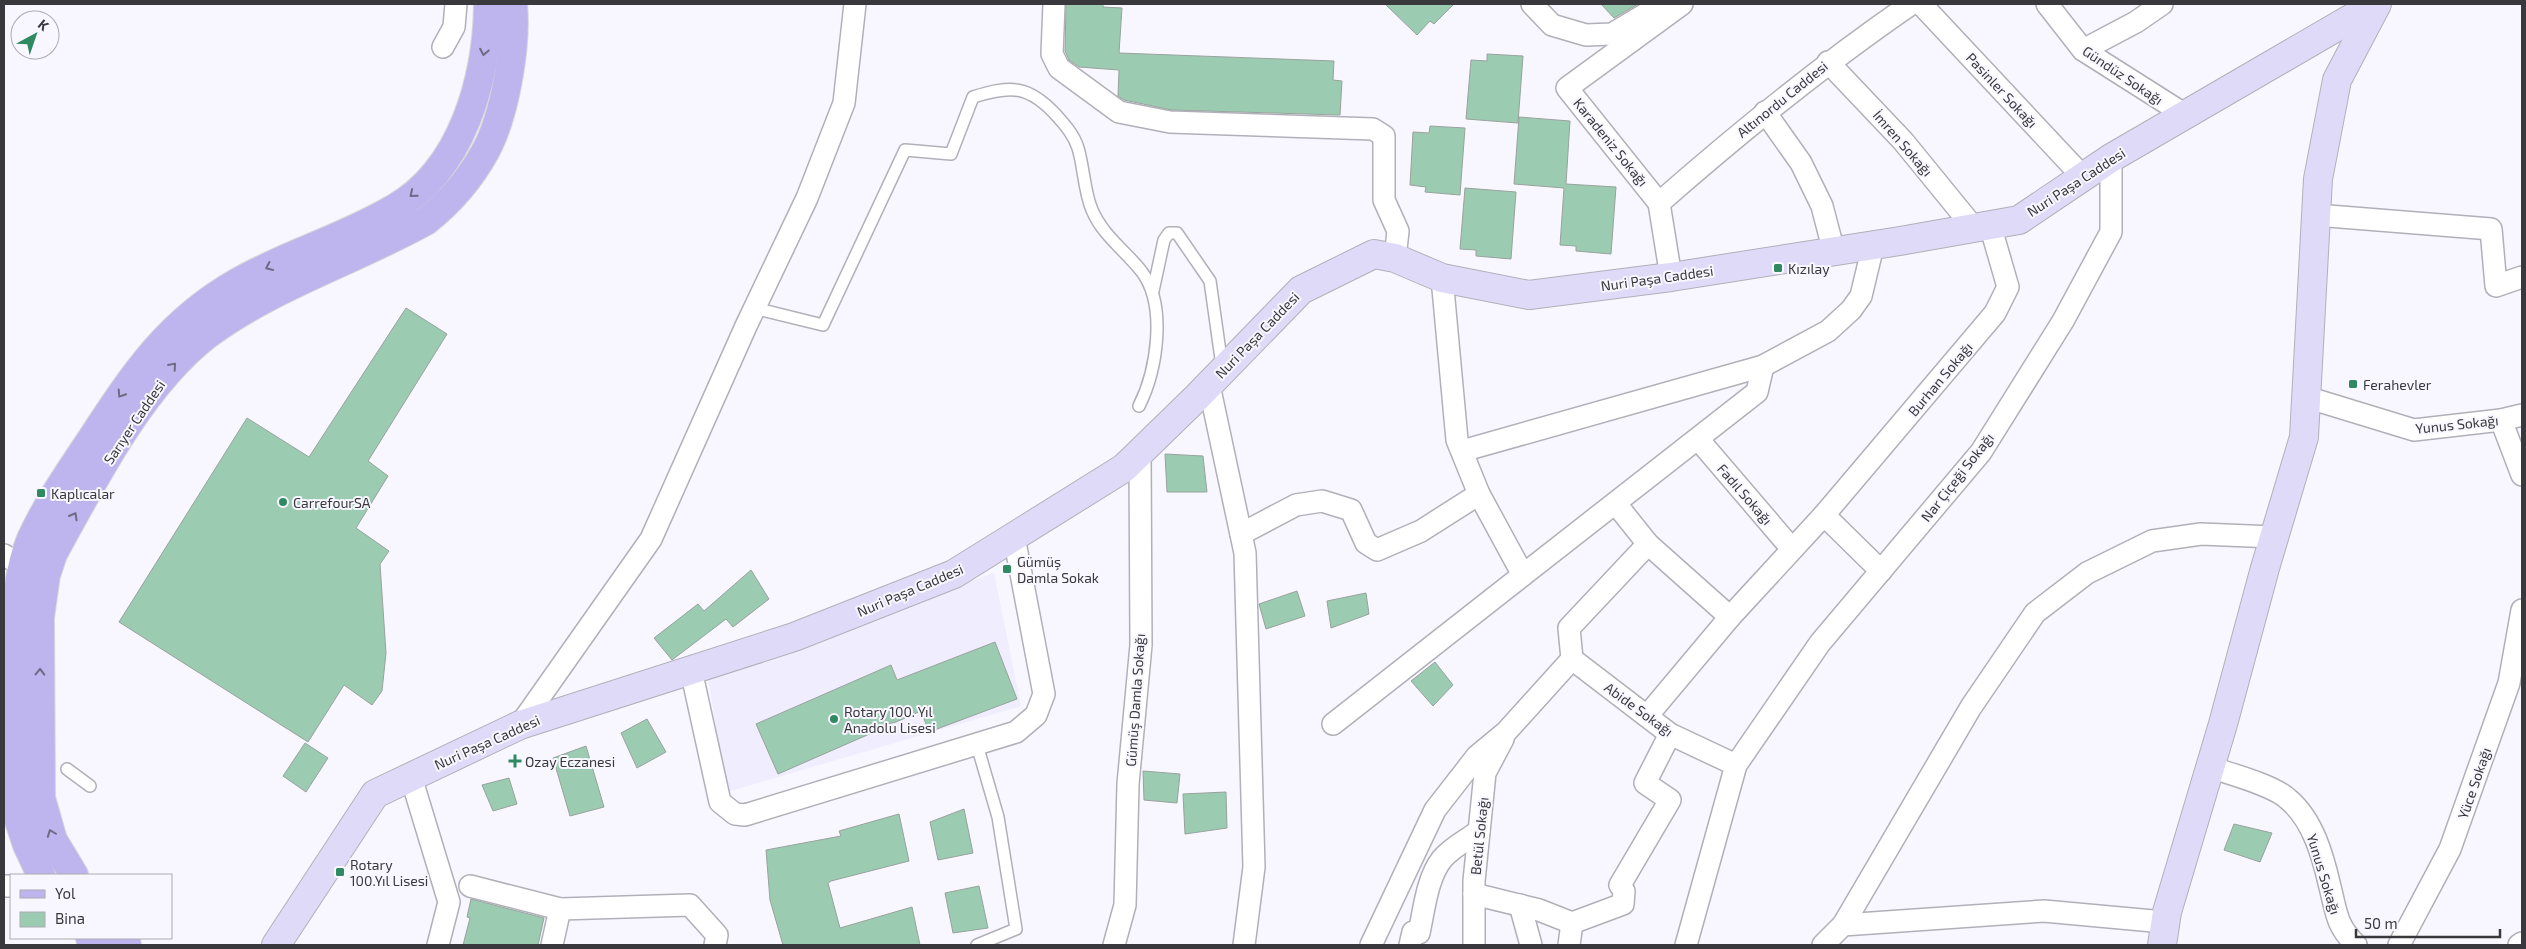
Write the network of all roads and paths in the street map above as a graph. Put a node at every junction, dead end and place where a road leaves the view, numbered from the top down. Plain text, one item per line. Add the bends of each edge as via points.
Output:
1 (456, 4) edge
2 (488, 4) edge
3 (513, 4) edge
4 (855, 4) edge
5 (1054, 4) edge
6 (1532, 4) edge
7 (1663, 4) edge
8 (1682, 4) edge
9 (1911, 4) edge
10 (1920, 4) edge
11 (2047, 4) edge
12 (2162, 4) edge
13 (2377, 4) edge
14 (444, 47) dead end
15 (2083, 50) junction
16 (1828, 62) junction
17 (1765, 112) junction
18 (2187, 116) junction
19 (2111, 158) junction
20 (2083, 177) junction
21 (1660, 203) junction
22 (2316, 215) junction
23 (1982, 226) junction
24 (1873, 246) junction
25 (1834, 252) junction
26 (1395, 258) junction
27 (1670, 277) junction
28 (2522, 277) edge
29 (1442, 278) junction
30 (1153, 290) junction
31 (754, 308) junction
32 (1763, 366) junction
33 (1216, 377) junction
34 (2306, 397) junction
35 (1139, 406) dead end
36 (2522, 415) edge
37 (2501, 420) junction
38 (1698, 439) junction
39 (1462, 451) junction
40 (1140, 453) junction
41 (2522, 475) edge
42 (1479, 494) junction
43 (1616, 504) junction
44 (1824, 515) junction
45 (1241, 534) junction
46 (1014, 537) junction
47 (2274, 537) junction
48 (1648, 544) junction
49 (1792, 549) junction
50 (24, 565) edge
51 (1880, 571) junction
52 (1523, 575) junction
53 (2522, 610) edge
54 (1730, 617) junction
55 (1572, 659) junction
56 (691, 670) junction
57 (1647, 716) junction
58 (520, 724) junction
59 (1333, 724) dead end
60 (1506, 732) junction
61 (1670, 734) junction
62 (977, 745) junction
63 (1736, 766) junction
64 (2210, 767) junction
65 (68, 769) dead end
66 (410, 777) junction
67 (90, 786) dead end
68 (1479, 831) junction
69 (64, 872) edge
70 (41, 874) edge
71 (470, 886) dead end
72 (1474, 894) junction
73 (1520, 905) junction
74 (560, 909) junction
75 (1572, 923) junction
76 (1843, 925) junction
77 (2163, 934) edge
78 (1418, 941) edge
79 (2522, 943) edge
80 (276, 945) edge
81 (438, 945) edge
82 (552, 945) edge
83 (715, 945) edge
84 (977, 945) edge
85 (1114, 945) edge
86 (1244, 945) edge
87 (1371, 945) edge
88 (1474, 945) edge
89 (1531, 945) edge
90 (1569, 945) edge
91 (1686, 945) edge
92 (1823, 945) edge
93 (2356, 945) edge
94 (2398, 945) edge
95 (2520, 945) edge

1 - 14 street via 454,27
2 -> 50 main road, Sarıyer Caddesi via 488,32 478,87 460,133 429,181 393,210 239,282 200,307 173,330 133,376 73,466 31,539
50 -> 3 main road, Sarıyer Caddesi via 63,536 136,413 180,358 207,335 255,304 397,237 445,206 485,151 508,83
4 - 31 street via 844,103 807,198
5 - 26 street via 1052,54 1059,68 1119,112 1170,122 1372,129 1384,136 1384,200 1398,231
6 - 7 street via 1552,25 1586,35 1612,34
8 - 21 street, Karadeniz Sokağı via 1567,88
9 - 16 street, Altınordu Caddesi
10 - 20 street, Pasinler Sokağı
11 - 15 street, Gündüz Sokağı
12 - 15 street
13 - 18 street, Nuri Paşa Caddesi
13 - 22 street via 2337,80 2318,179
15 - 18 street, Gündüz Sokağı
16 - 17 street, Altınordu Caddesi
16 - 23 street, İmren Sokağı
17 - 21 street, Altınordu Caddesi
17 - 25 street via 1802,164 1822,206
18 - 19 street, Nuri Paşa Caddesi
19 - 20 street, Nuri Paşa Caddesi
19 - 51 street, Nar Çiçeği Sokağı via 2111,232 2063,321 1981,452
20 - 23 street, Nuri Paşa Caddesi via 2019,220
21 - 27 street
22 - 28 street via 2491,229 2496,286
22 - 34 street
23 - 24 street, Nuri Paşa Caddesi
23 - 44 street, Burhan Sokağı via 2008,286 1995,313
24 - 25 street, Nuri Paşa Caddesi
24 - 32 street via 1861,296 1851,310 1828,331
25 - 27 street, Nuri Paşa Caddesi
26 - 29 street, Nuri Paşa Caddesi
26 - 33 street, Nuri Paşa Caddesi via 1374,254 1301,290
27 - 29 street, Nuri Paşa Caddesi via 1529,295
29 - 39 street via 1457,440
30 - 31 lane via 1142,272 1101,226 1092,210 1078,146 1068,128 1030,92 1012,89 973,97 951,154 905,150 823,325
30 - 33 lane via 1164,240 1169,233 1177,233 1210,281
30 - 35 lane via 1158,316 1154,354
31 - 58 street via 651,539
32 - 38 street via 1757,392
32 - 39 street
33 - 40 street, Nuri Paşa Caddesi
33 - 45 street
34 - 37 street, Yunus Sokağı via 2414,430
34 - 47 street via 2304,437
36 - 37 street, Yunus Sokağı
37 - 41 street
38 - 43 street
38 - 49 street, Fadıl Sokağı
39 - 42 street
40 - 46 street, Nuri Paşa Caddesi via 1124,468
40 - 85 street, Gümüş Damla Sokağı via 1141,645 1128,784 1125,905
42 - 45 street via 1421,531 1377,550 1366,543 1351,510 1322,500 1296,505
42 - 52 street
43 - 48 street
43 - 52 street
44 - 49 street, Burhan Sokağı
44 - 51 street
45 - 86 street via 1245,552 1254,867
46 - 56 street, Nuri Paşa Caddesi via 954,574 794,637
46 - 62 street via 1044,694 1036,716 1027,725
47 - 64 street
47 - 76 street via 2201,534 2152,541 2087,573 2034,612 1971,707
48 - 54 street
48 - 55 street via 1569,628
49 - 54 street, Burhan Sokağı
69 -> 50 main road, Sarıyer Caddesi via 41,798 40,617
50 - 70 main road, Sarıyer Caddesi via 14,638 15,785 18,818
51 - 63 street, Nar Çiçeği Sokağı via 1820,643
52 - 59 street
53 - 94 street, Yüce Sokağı via 2509,683 2450,849
54 - 57 street, Burhan Sokağı
55 - 57 street, Abide Sokağı
55 - 60 street
56 - 58 street, Nuri Paşa Caddesi
56 - 62 street via 720,802 735,814 745,815
57 - 61 street, Abide Sokağı
58 - 66 street, Nuri Paşa Caddesi
60 - 68 street, Betül Sokağı via 1485,773
60 - 87 street via 1477,756 1435,810
61 - 63 street, Abide Sokağı
61 - 75 street via 1645,783 1670,800 1620,885 1624,891 1623,904
62 - 84 lane via 998,817 1016,929
63 - 91 street, Nar Çiçeği Sokağı
64 - 77 street
64 - 93 street, Yunus Sokağı via 2287,797 2308,820 2327,871 2341,930
65 - 67 lane
66 - 80 street, Nuri Paşa Caddesi via 375,794
66 - 81 street via 449,902
68 - 72 street, Betül Sokağı
68 - 78 street via 1441,860 1430,884
71 - 74 street
72 - 73 street
72 - 88 street, Betül Sokağı
73 - 75 street
73 - 89 street
74 - 82 street
74 - 83 street via 690,905 717,935
75 - 90 street
76 - 77 street via 2044,911
76 - 92 street
79 - 95 street

